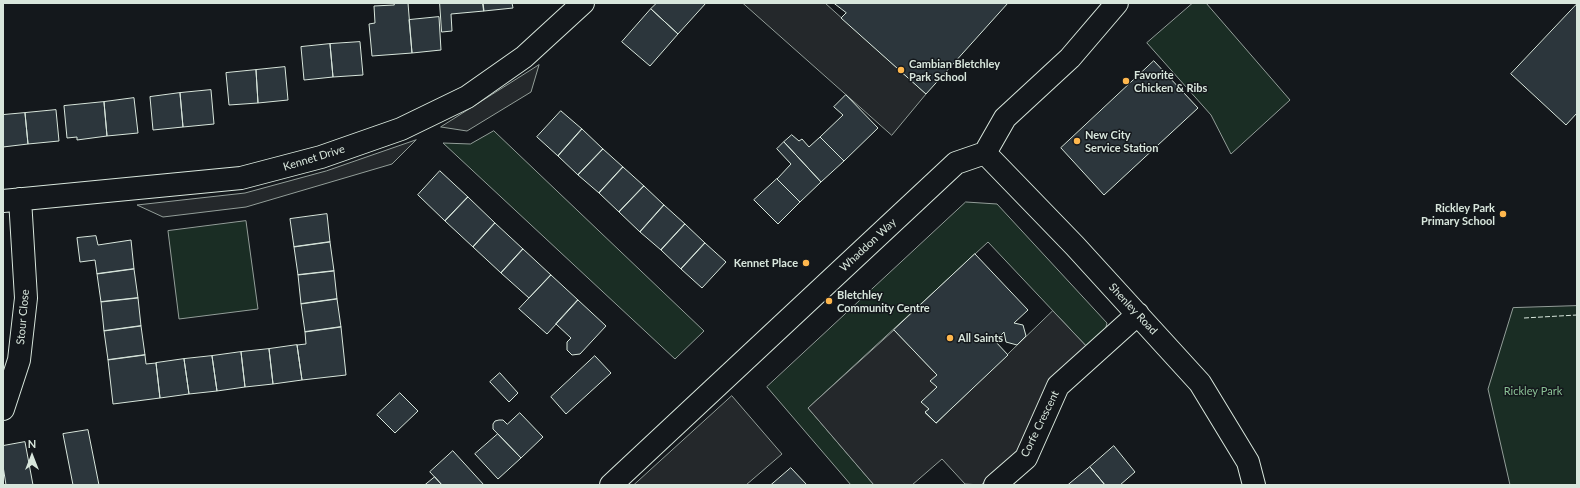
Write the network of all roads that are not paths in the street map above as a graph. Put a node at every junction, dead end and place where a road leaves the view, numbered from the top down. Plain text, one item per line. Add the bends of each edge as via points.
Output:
1 (583, 3) edge
2 (1118, 3) edge
3 (984, 153) junction
4 (11, 200) edge
5 (1138, 314) junction
6 (3, 408) edge
7 (611, 485) edge
8 (995, 485) edge
9 (1254, 485) edge

1 - 4 street, Kennet Drive via 524,57 468,96 401,129 335,152 241,178
2 - 3 street via 1070,58 1005,118
3 - 5 street, Shenley Road
3 - 7 street, Whaddon Way via 956,163
4 - 6 street, Stour Close via 26,298 19,360
5 - 8 street, Corfe Crescent via 1058,386 1026,458
5 - 9 street, Shenley Road via 1200,383 1248,462

